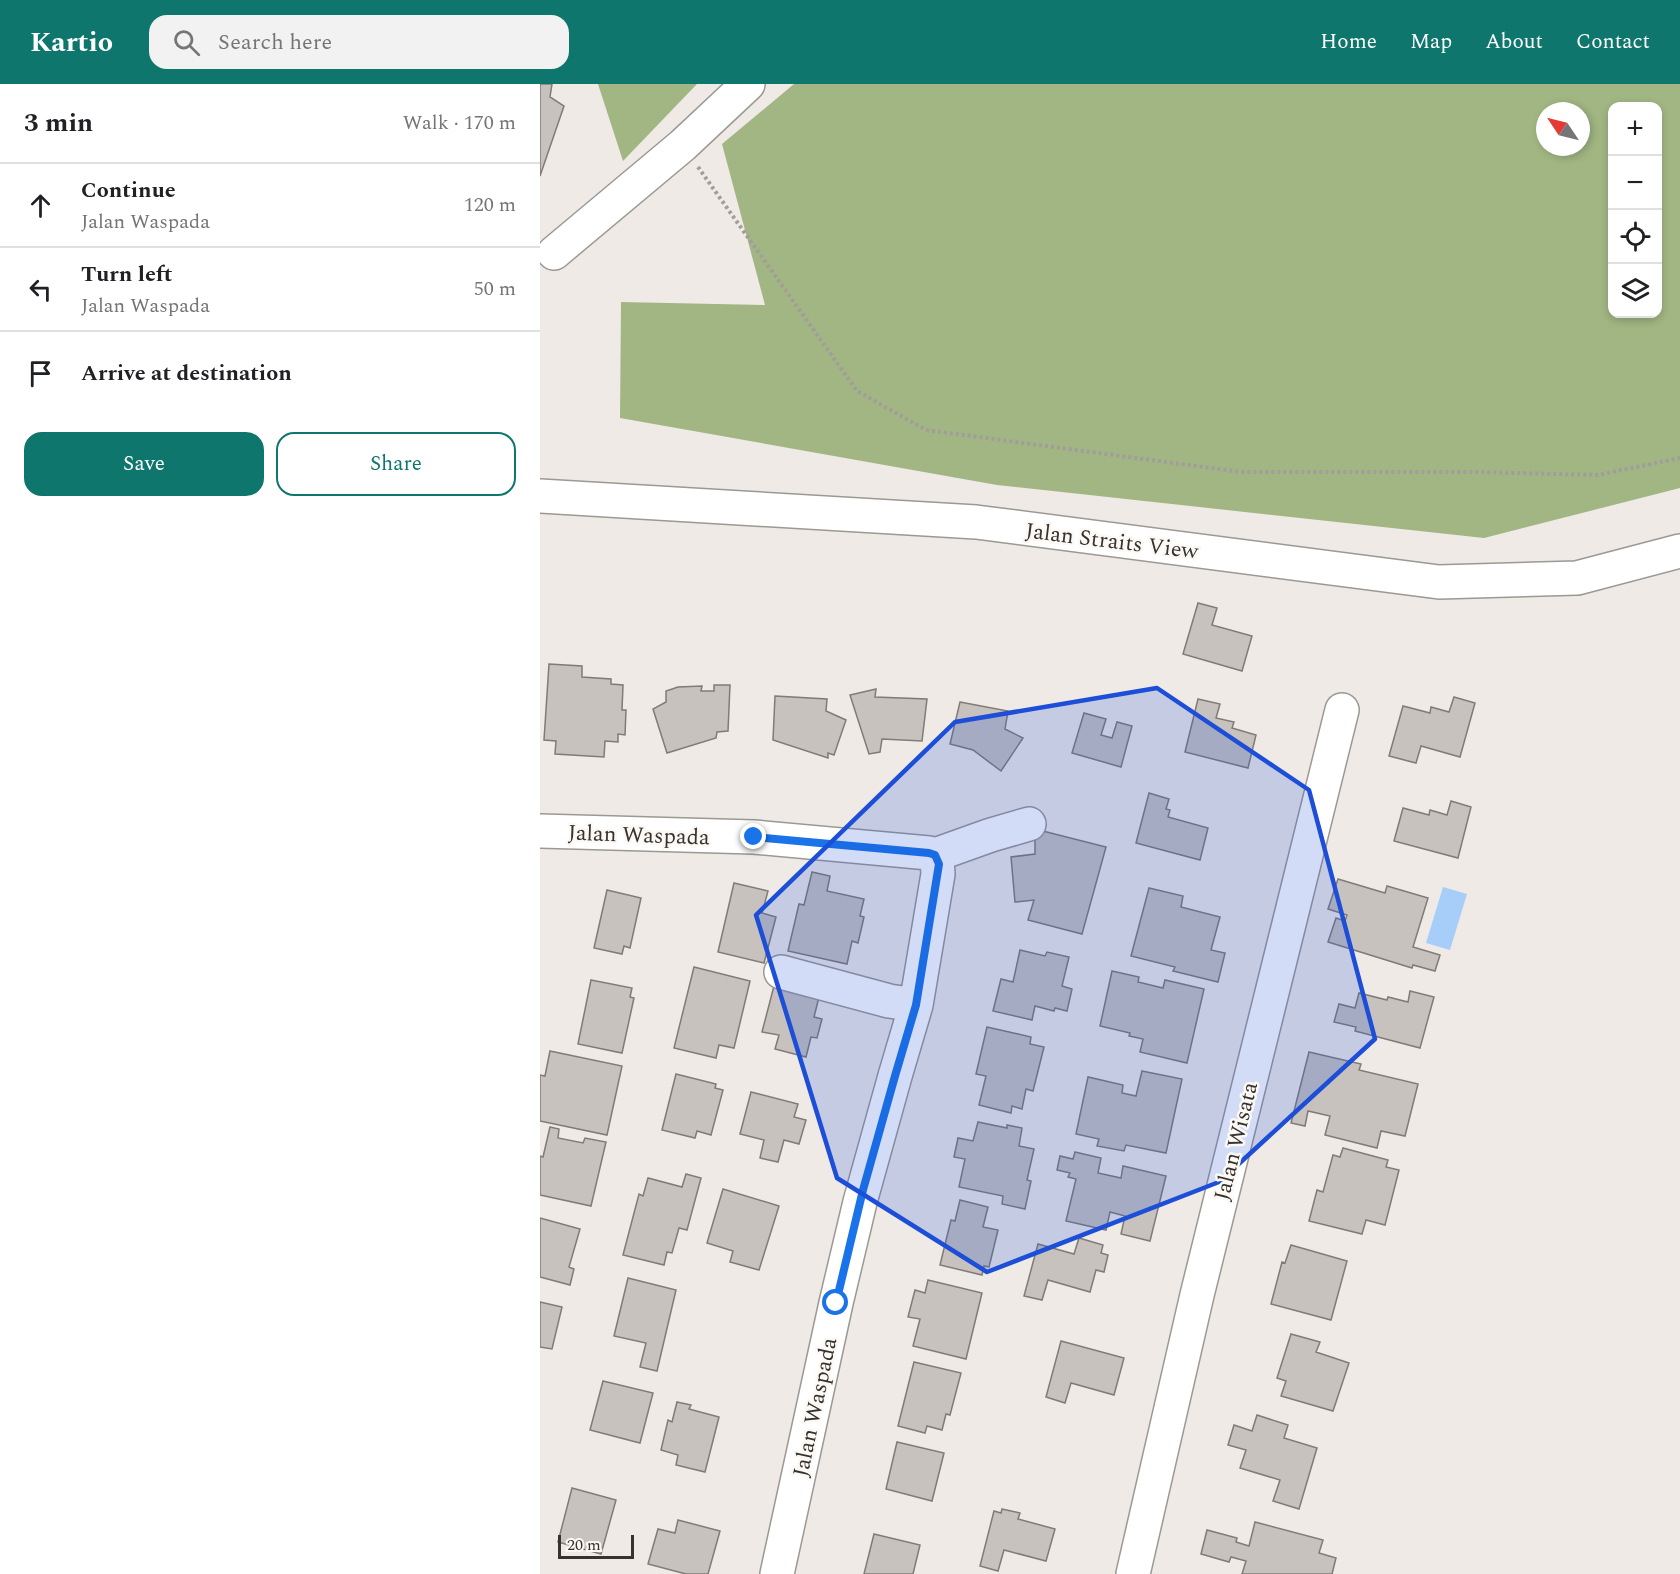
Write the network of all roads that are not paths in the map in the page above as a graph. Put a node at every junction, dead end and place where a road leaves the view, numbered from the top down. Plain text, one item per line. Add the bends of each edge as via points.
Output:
1 (748, 84) edge
2 (554, 252) dead end
3 (540, 495) edge
4 (1680, 551) edge
5 (1342, 710) dead end
6 (1029, 824) dead end
7 (540, 831) edge
8 (935, 855) junction
9 (781, 972) dead end
10 (916, 1005) junction
11 (777, 1574) edge
12 (1133, 1574) edge

1 - 2 street via 683,145
3 - 4 street, Jalan Straits View via 976,522 1439,582 1577,578
5 - 12 street, Jalan Wisata via 1197,1295
6 - 8 street
7 - 8 street, Jalan Waspada via 754,837
8 - 10 street, Jalan Waspada via 938,874
9 - 10 street
10 - 11 street, Jalan Waspada via 860,1202

